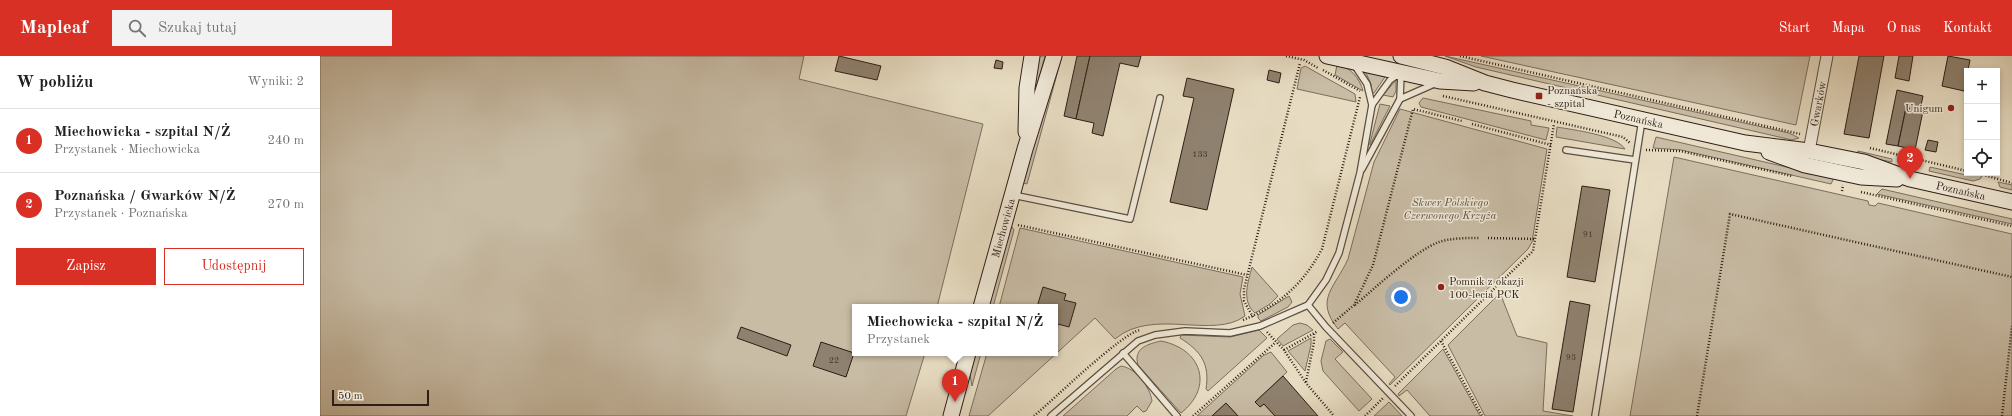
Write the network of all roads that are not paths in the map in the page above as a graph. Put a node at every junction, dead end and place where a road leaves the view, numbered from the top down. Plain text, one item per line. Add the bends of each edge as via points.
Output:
1 (1032, 56) edge
2 (1054, 56) edge
3 (1327, 56) edge
4 (1827, 56) edge
5 (1349, 61) junction
6 (1407, 62) edge
7 (1485, 83) junction
8 (1441, 89) junction
9 (1160, 98) dead end
10 (1400, 99) junction
11 (1372, 105) junction
12 (1642, 120) junction
13 (1744, 143) junction
14 (1810, 144) junction
15 (1025, 149) junction
16 (1566, 150) dead end
17 (1635, 160) junction
18 (1360, 173) junction
19 (1910, 179) junction
20 (1013, 195) junction
21 (2012, 202) edge
22 (982, 304) edge
23 (1308, 306) junction
24 (1123, 354) junction
25 (967, 356) edge
26 (951, 416) edge
27 (1051, 416) edge
28 (1177, 416) edge
29 (1411, 416) edge
30 (1595, 416) edge

1 - 15 main road, Miechowicka via 1027,88
2 - 15 main road, Miechowicka
3 - 5 main road, Poznańska
4 - 14 street, Gwarków
5 - 6 main road, Poznańska
5 - 11 lane via 1367,84
6 - 7 main road, Poznańska via 1445,67
6 - 8 main road, Poznańska
6 - 10 lane
6 - 11 lane
7 - 8 main road, Poznańska
7 - 12 main road, Poznańska
8 - 10 lane
9 - 20 lane via 1130,219
10 - 18 lane
11 - 18 lane
12 - 13 main road, Poznańska
12 - 17 lane
13 - 14 main road, Poznańska
13 - 19 main road, Poznańska via 1805,165 1861,177
14 - 19 main road, Poznańska
15 - 20 main road, Miechowicka
16 - 17 lane
17 - 30 lane
18 - 23 lane via 1339,253 1326,280
19 - 21 main road, Poznańska
20 - 22 main road, Miechowicka
23 - 24 lane via 1260,326 1230,333 1186,331 1155,335 1138,341
23 - 29 lane
24 - 27 lane
24 - 28 lane
25 - 26 main road

